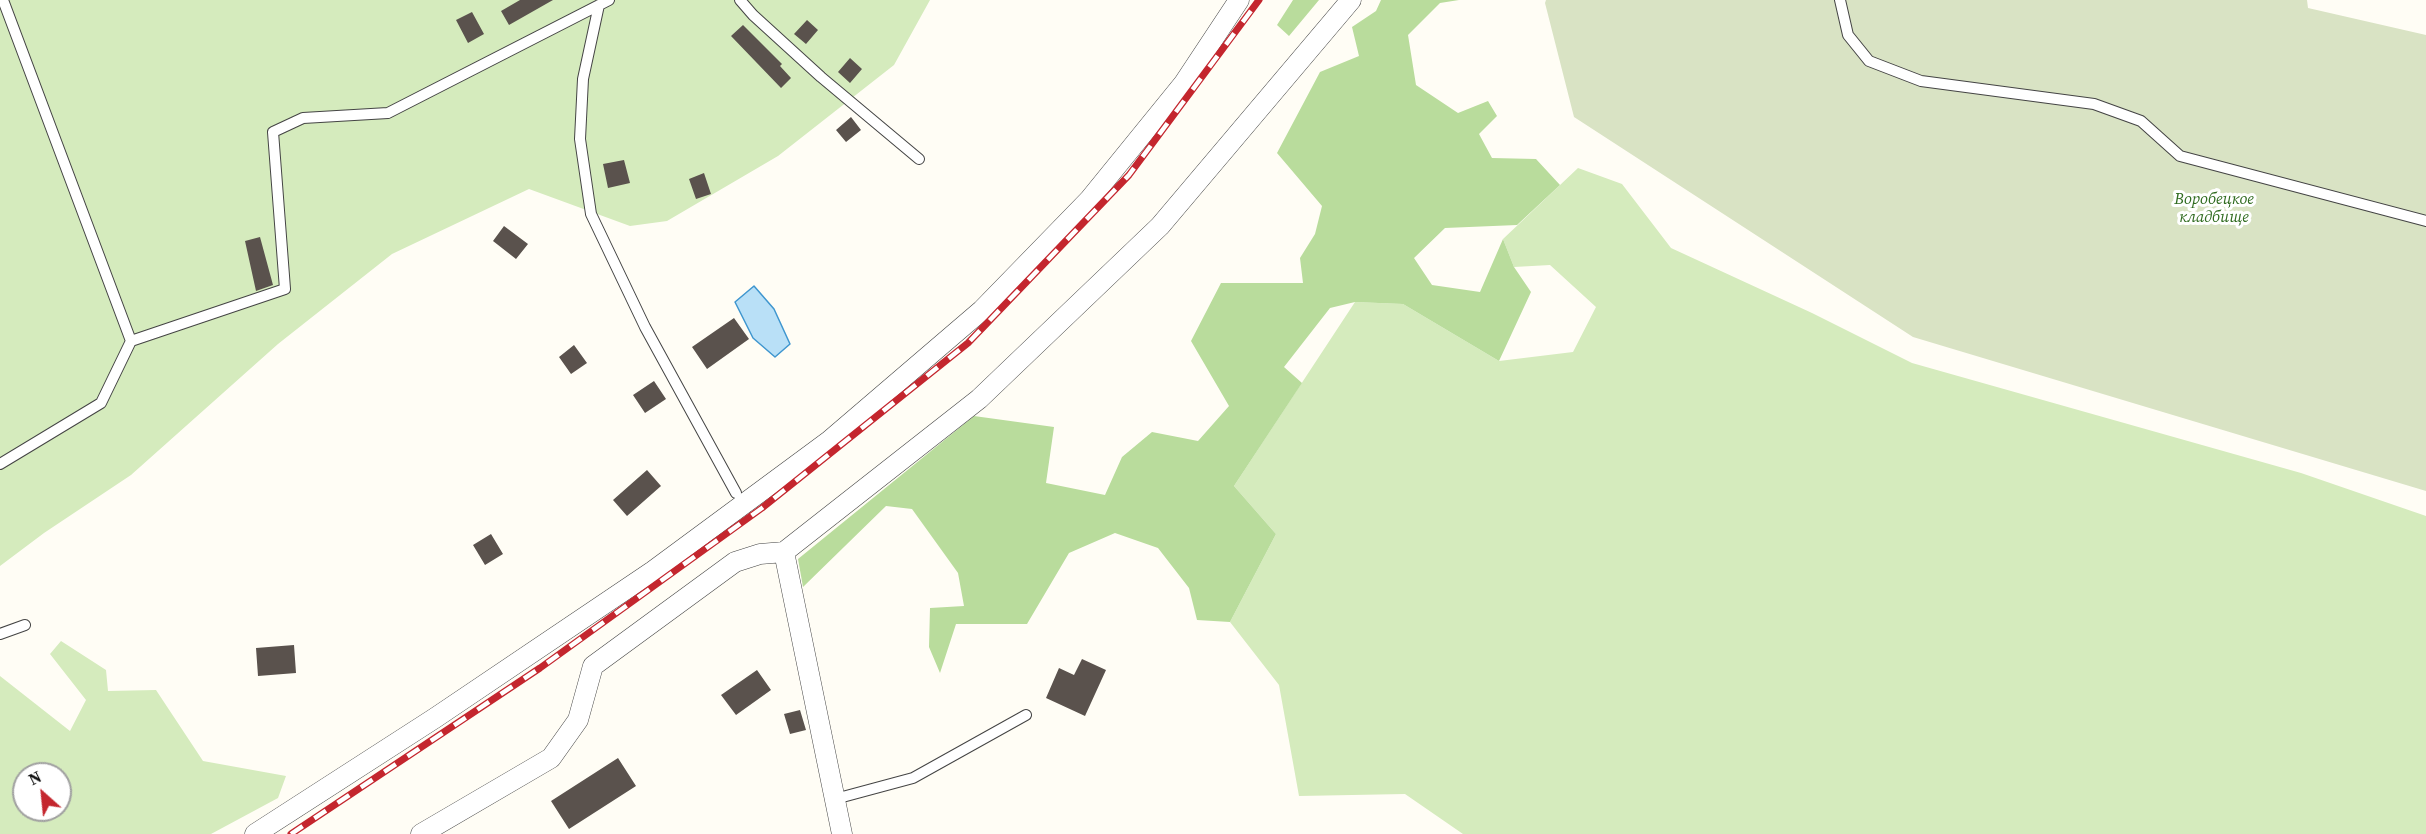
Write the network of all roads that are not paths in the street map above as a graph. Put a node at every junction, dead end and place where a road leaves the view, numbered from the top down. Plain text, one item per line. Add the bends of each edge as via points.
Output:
1 (3, 0) edge
2 (740, 0) edge
3 (1239, 0) edge
4 (1351, 0) edge
5 (1840, 0) edge
6 (604, 2) edge
7 (919, 159) dead end
8 (2426, 221) edge
9 (131, 341) junction
10 (0, 464) edge
11 (736, 493) dead end
12 (784, 552) junction
13 (25, 625) dead end
14 (0, 634) edge
15 (1026, 715) dead end
16 (835, 799) junction
17 (255, 834) edge
18 (421, 834) edge
19 (842, 834) edge

1 - 9 lane
2 - 7 lane via 821,77
3 - 17 street via 1184,83 1089,200 982,310 830,441 653,571
4 - 12 street via 1160,226 979,399
5 - 8 lane via 1848,35 1869,61 1921,81 2094,104 2141,121 2180,156
6 - 9 lane via 388,113 303,117 273,132 285,289
6 - 11 lane via 583,79 580,139 591,214 645,327
9 - 10 lane via 101,404
12 - 16 street
12 - 18 street via 735,562 592,666 578,720 551,758
13 - 14 lane
15 - 16 lane via 913,778
16 - 19 street

